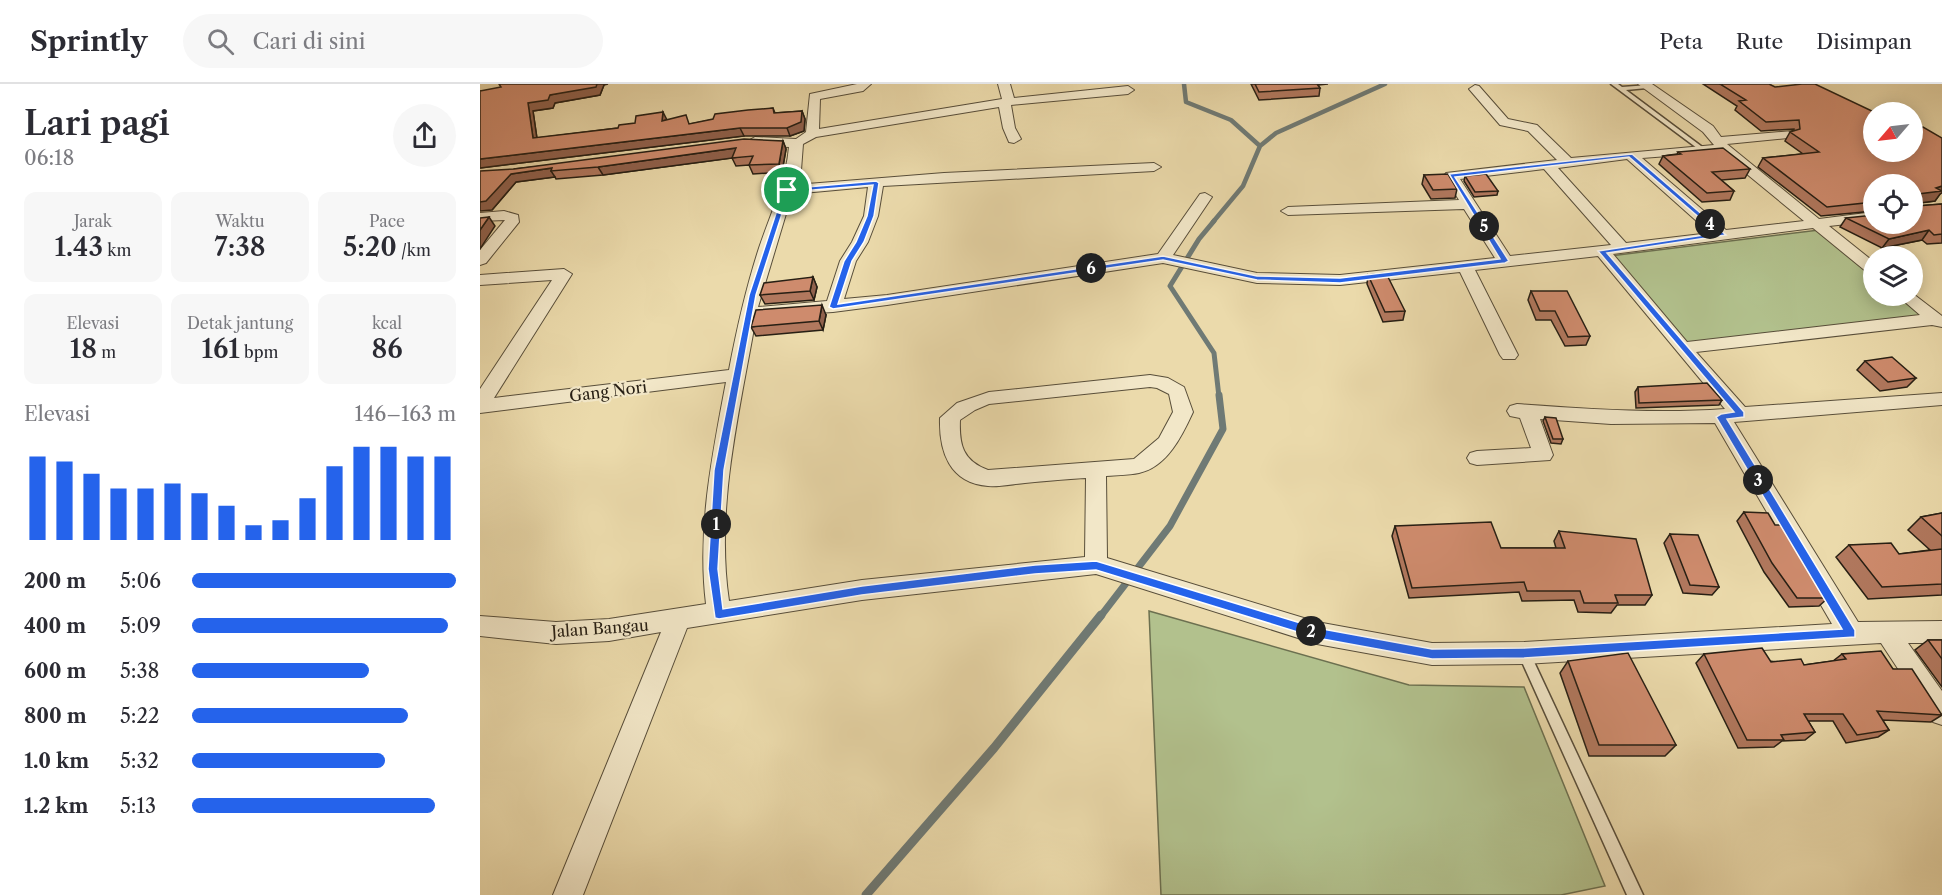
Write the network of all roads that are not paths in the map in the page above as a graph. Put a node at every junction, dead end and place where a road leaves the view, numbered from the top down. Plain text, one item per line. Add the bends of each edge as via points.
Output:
1 (865, 84) edge
2 (1004, 84) edge
3 (1614, 84) edge
4 (1645, 85) edge
5 (1475, 89) dead end
6 (1621, 89) junction
7 (1128, 90) dead end
8 (1007, 103) junction
9 (812, 134) junction
10 (1788, 134) edge
11 (1014, 139) dead end
12 (738, 142) edge
13 (796, 143) junction
14 (1722, 145) junction
15 (1703, 150) junction
16 (1630, 155) junction
17 (1567, 162) junction
18 (1546, 164) junction
19 (1154, 167) dead end
20 (876, 183) junction
21 (787, 190) junction
22 (1205, 197) dead end
23 (1470, 204) junction
24 (1288, 211) dead end
25 (480, 217) edge
26 (1863, 218) edge
27 (1818, 225) junction
28 (1722, 235) junction
29 (1622, 248) junction
30 (1602, 251) junction
31 (1167, 259) junction
32 (480, 260) edge
33 (1505, 261) junction
34 (1863, 261) edge
35 (1465, 266) junction
36 (480, 280) edge
37 (1918, 306) edge
38 (833, 307) junction
39 (749, 314) junction
40 (1938, 322) edge
41 (1683, 348) junction
42 (1509, 355) dead end
43 (736, 375) junction
44 (1942, 399) edge
45 (480, 405) edge
46 (1731, 416) junction
47 (1477, 458) dead end
48 (1096, 469) junction
49 (1101, 567) junction
50 (719, 614) junction
51 (678, 621) junction
52 (480, 626) edge
53 (1887, 632) junction
54 (1942, 632) edge
55 (1851, 633) junction
56 (1524, 653) junction
57 (1942, 713) edge
58 (568, 895) edge
59 (1635, 895) edge

1 - 9 street via 814,97
2 - 8 street
3 - 6 lane
4 - 6 lane
4 - 14 street via 1708,129
5 - 17 street via 1504,122 1532,128
6 - 15 lane
7 - 8 street
8 - 9 street
8 - 11 street
9 - 13 street
10 - 14 street
12 - 13 street
13 - 21 street via 794,170
14 - 15 street
14 - 27 street
15 - 16 street
16 - 17 street
16 - 28 street
17 - 18 street
18 - 23 street via 1446,176
18 - 29 street
19 - 20 street
20 - 21 street
20 - 38 street via 871,216 848,261
21 - 39 street
22 - 31 street
23 - 24 street
23 - 33 street
25 - 32 street via 513,218
26 - 27 street
27 - 28 street
27 - 34 street
28 - 29 street
29 - 30 street
30 - 33 street
30 - 41 street
31 - 35 street via 1257,278 1340,280
31 - 38 street
33 - 35 street
35 - 42 street
36 - 45 street via 564,274
37 - 40 street
38 - 39 street
39 - 43 street
40 - 41 street
41 - 46 street
43 - 45 street, Gang Nori
43 - 50 street via 719,470 713,569
44 - 46 street
46 - 47 street via 1611,417 1522,411 1543,455
46 - 55 street
48 - 48 street via 987,478 968,471 955,459 950,418 959,408 989,398 1150,381 1177,391 1183,412 1167,445 1155,457 1138,466
48 - 49 street
49 - 50 street, Jalan Bangau via 1035,570 862,590
49 - 56 street via 1317,633 1432,654
50 - 51 street, Jalan Bangau
51 - 52 street, Jalan Bangau via 556,633
51 - 58 street
53 - 54 street
53 - 55 street
53 - 57 street
55 - 56 street
56 - 59 lane

